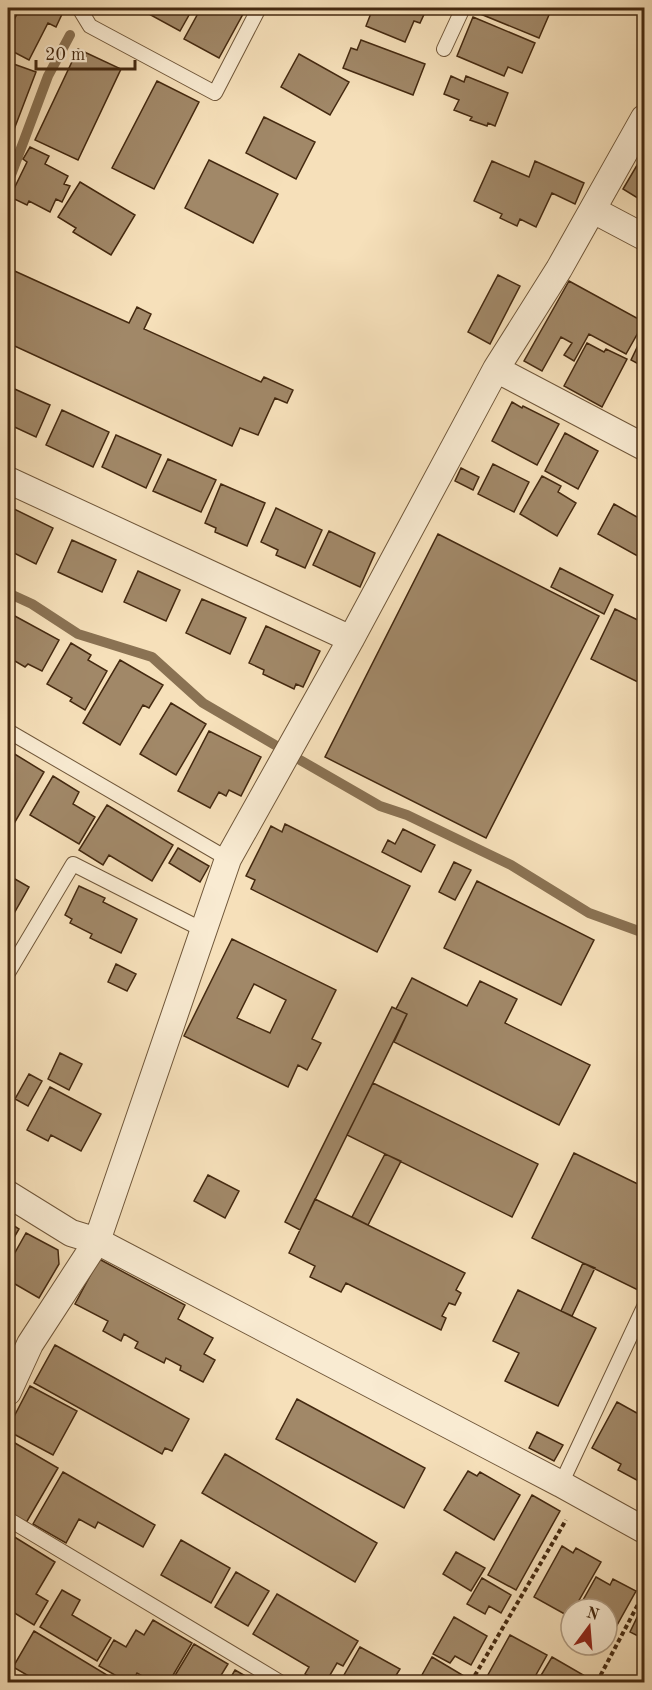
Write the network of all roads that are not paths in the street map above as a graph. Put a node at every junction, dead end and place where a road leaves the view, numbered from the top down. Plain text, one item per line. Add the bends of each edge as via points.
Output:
1 (79, 8) edge
2 (259, 8) edge
3 (463, 8) edge
4 (444, 49) dead end
5 (641, 132) edge
6 (593, 210) junction
7 (645, 237) edge
8 (496, 369) junction
9 (645, 447) edge
10 (8, 480) edge
11 (351, 639) junction
12 (8, 731) edge
13 (228, 859) junction
14 (203, 930) junction
15 (8, 973) edge
16 (8, 1194) edge
17 (97, 1241) junction
18 (645, 1307) edge
19 (8, 1392) edge
20 (571, 1490) junction
21 (8, 1519) edge
22 (645, 1530) edge
23 (280, 1683) edge

1 - 2 lane via 90,26 215,93
3 - 4 lane
5 - 6 street
6 - 7 street
6 - 8 street
8 - 9 street
8 - 11 street
10 - 11 street
11 - 13 street
12 - 13 lane
13 - 14 street
14 - 15 lane via 73,864
14 - 17 street
16 - 17 street via 71,1233
17 - 19 street via 30,1344
17 - 20 street
18 - 20 lane
20 - 22 street
21 - 23 lane

